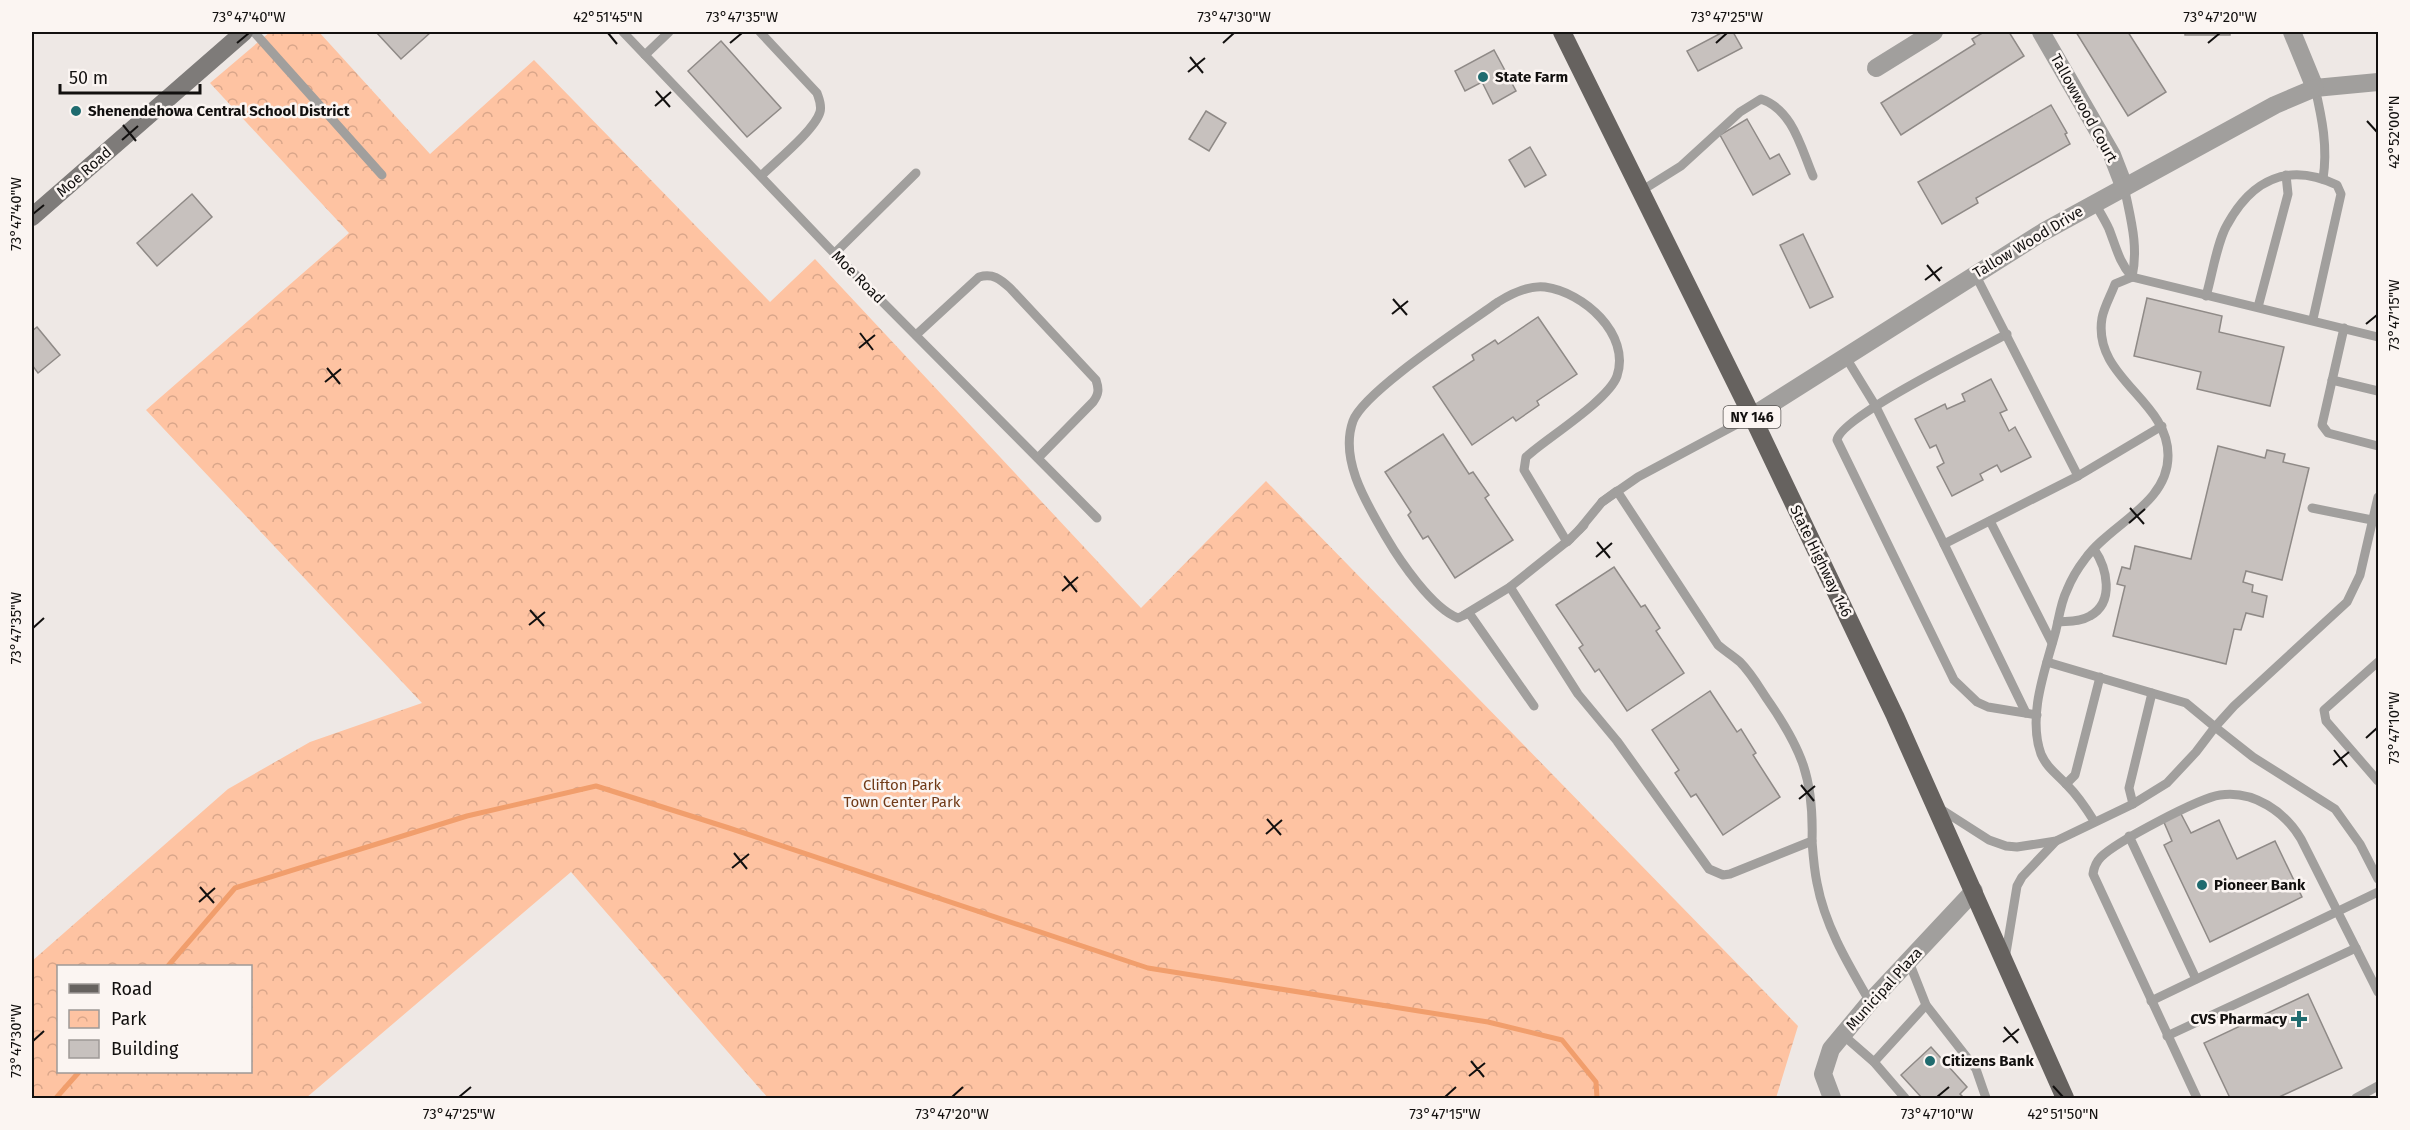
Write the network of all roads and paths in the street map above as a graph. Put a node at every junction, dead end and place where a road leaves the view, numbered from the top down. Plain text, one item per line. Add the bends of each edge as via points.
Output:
1 (244, 32) edge
2 (254, 32) edge
3 (623, 32) edge
4 (669, 32) edge
5 (760, 32) edge
6 (1562, 32) edge
7 (1934, 32) edge
8 (2042, 32) edge
9 (2292, 32) edge
10 (645, 55) junction
11 (1876, 68) dead end
12 (2379, 82) edge
13 (2315, 88) junction
14 (916, 173) dead end
15 (382, 175) dead end
16 (2286, 175) junction
17 (761, 176) junction
18 (1813, 176) dead end
19 (2323, 178) junction
20 (2124, 186) junction
21 (1641, 191) junction
22 (2095, 202) junction
23 (32, 217) edge
24 (835, 253) junction
25 (1976, 274) junction
26 (2132, 276) junction
27 (2206, 296) junction
28 (2258, 307) junction
29 (2313, 319) junction
30 (2344, 328) junction
31 (2007, 334) junction
32 (916, 335) junction
33 (2379, 337) edge
34 (1845, 356) junction
35 (2332, 380) junction
36 (2379, 391) edge
37 (1875, 405) junction
38 (1752, 416) junction
39 (2162, 426) junction
40 (2379, 446) edge
41 (1038, 458) junction
42 (2079, 476) junction
43 (1617, 491) junction
44 (2379, 496) edge
45 (2312, 508) dead end
46 (1096, 518) dead end
47 (2372, 520) junction
48 (1990, 521) junction
49 (1567, 542) junction
50 (1944, 544) junction
51 (2094, 549) junction
52 (1510, 587) junction
53 (1469, 614) junction
54 (2058, 622) junction
55 (2052, 643) junction
56 (2047, 662) junction
57 (2379, 662) edge
58 (2100, 677) junction
59 (2152, 693) junction
60 (1533, 706) dead end
61 (2026, 713) junction
62 (2037, 715) junction
63 (2215, 727) junction
64 (2379, 781) edge
65 (2066, 784) junction
66 (2133, 804) junction
67 (1935, 806) junction
68 (2094, 821) junction
69 (2129, 836) junction
70 (1812, 841) junction
71 (2056, 841) junction
72 (2379, 879) edge
73 (1974, 891) junction
74 (2379, 892) edge
75 (2338, 911) junction
76 (2356, 948) junction
77 (2005, 961) junction
78 (1909, 962) junction
79 (2196, 979) junction
80 (2379, 992) edge
81 (2151, 1000) junction
82 (1870, 1002) junction
83 (1926, 1005) junction
84 (1843, 1035) junction
85 (2167, 1036) junction
86 (1874, 1062) junction
87 (2379, 1086) edge
88 (1832, 1098) edge
89 (1905, 1098) edge
90 (1986, 1098) edge
91 (2065, 1098) edge
92 (2197, 1098) edge
93 (2356, 1098) edge

1 - 23 street, Moe Road
2 - 15 lane
3 - 10 lane, Moe Road
4 - 10 lane
5 - 17 lane via 817,93 821,106 813,125
6 - 21 main road, State Highway 146 / NY 146
7 - 11 street
8 - 20 street, Tallowwood Court via 2112,155
9 - 13 street
10 - 17 lane, Moe Road
12 - 13 street, Tallow Wood Drive
13 - 19 lane via 2326,157
13 - 20 street, Tallow Wood Drive
14 - 24 lane
16 - 19 lane
16 - 27 lane via 2244,199 2225,226
16 - 28 lane via 2288,194
17 - 24 lane, Moe Road
18 - 21 lane via 1789,120 1761,99 1740,112 1681,166
19 - 29 lane via 2337,185 2341,194
20 - 22 street, Tallow Wood Drive
20 - 26 lane via 2135,238
21 - 38 main road, State Highway 146 / NY 146
22 - 25 street, Tallow Wood Drive
22 - 26 lane via 2116,252
24 - 32 lane, Moe Road
25 - 31 lane
25 - 34 street, Tallow Wood Drive
26 - 27 lane
26 - 39 lane via 2115,284 2102,317 2102,343 2111,365
27 - 28 lane
28 - 29 lane
29 - 30 lane
30 - 33 lane
30 - 35 lane
31 - 37 lane
31 - 42 lane
32 - 41 lane, Moe Road
32 - 41 lane via 979,277 998,278 1010,288 1098,386 1093,402
34 - 37 lane
34 - 38 street, Tallow Wood Drive
35 - 36 lane
35 - 40 lane via 2322,425 2328,433
37 - 50 lane
37 - 61 lane via 1839,433 1838,446 1954,681 1988,707
38 - 43 lane
38 - 67 main road, State Highway 146 / NY 146
39 - 42 lane
39 - 51 lane via 2168,458 2157,492
41 - 46 lane, Moe Road
42 - 48 lane
43 - 49 lane via 1602,502
43 - 70 lane via 1718,645 1749,673 1788,729 1808,776
44 - 47 lane
45 - 47 lane
47 - 63 lane via 2360,575 2347,602
48 - 50 lane
48 - 55 lane
49 - 52 lane
49 - 53 lane via 1524,470 1524,462 1608,392 1620,361 1613,335 1595,312 1566,292 1544,286 1514,293 1498,302 1393,379 1359,409 1353,422 1351,458 1359,487 1392,546 1448,614 1458,618
50 - 61 lane
51 - 54 lane via 2066,591
51 - 54 lane via 2105,573 2107,590 2103,603 2092,616
52 - 53 lane
52 - 70 lane via 1578,694 1617,741 1709,869 1730,874
53 - 60 lane
54 - 55 lane
55 - 56 lane
56 - 58 lane
56 - 62 lane
57 - 64 lane via 2324,710 2326,722
58 - 59 lane
58 - 65 lane via 2075,775
59 - 63 lane via 2186,704
59 - 66 lane via 2129,788
61 - 62 lane
62 - 65 lane via 2041,754 2048,768
63 - 66 lane via 2167,783
63 - 72 lane via 2253,758 2335,810
65 - 68 lane
66 - 68 lane
67 - 71 lane via 1989,840 2006,846
67 - 73 main road, State Highway 146 / NY 146
68 - 71 lane
69 - 75 lane via 2220,795 2242,796 2268,805 2292,824
69 - 79 lane
69 - 81 lane via 2103,855 2093,874
70 - 82 lane via 1817,884 1827,919
71 - 77 lane via 2017,886
73 - 77 main road, State Highway 146 / NY 146
73 - 78 street, Municipal Plaza
74 - 75 lane
75 - 76 lane
75 - 79 lane
76 - 80 lane
76 - 85 lane
77 - 91 main road, State Highway 146 / NY 146
78 - 82 street, Municipal Plaza
78 - 83 lane
79 - 81 lane
81 - 85 lane
82 - 84 street, Municipal Plaza
83 - 86 lane
83 - 90 lane via 1976,1069
84 - 86 lane
84 - 88 street, Municipal Plaza via 1831,1049 1823,1074
85 - 92 lane
86 - 89 lane
87 - 93 lane

